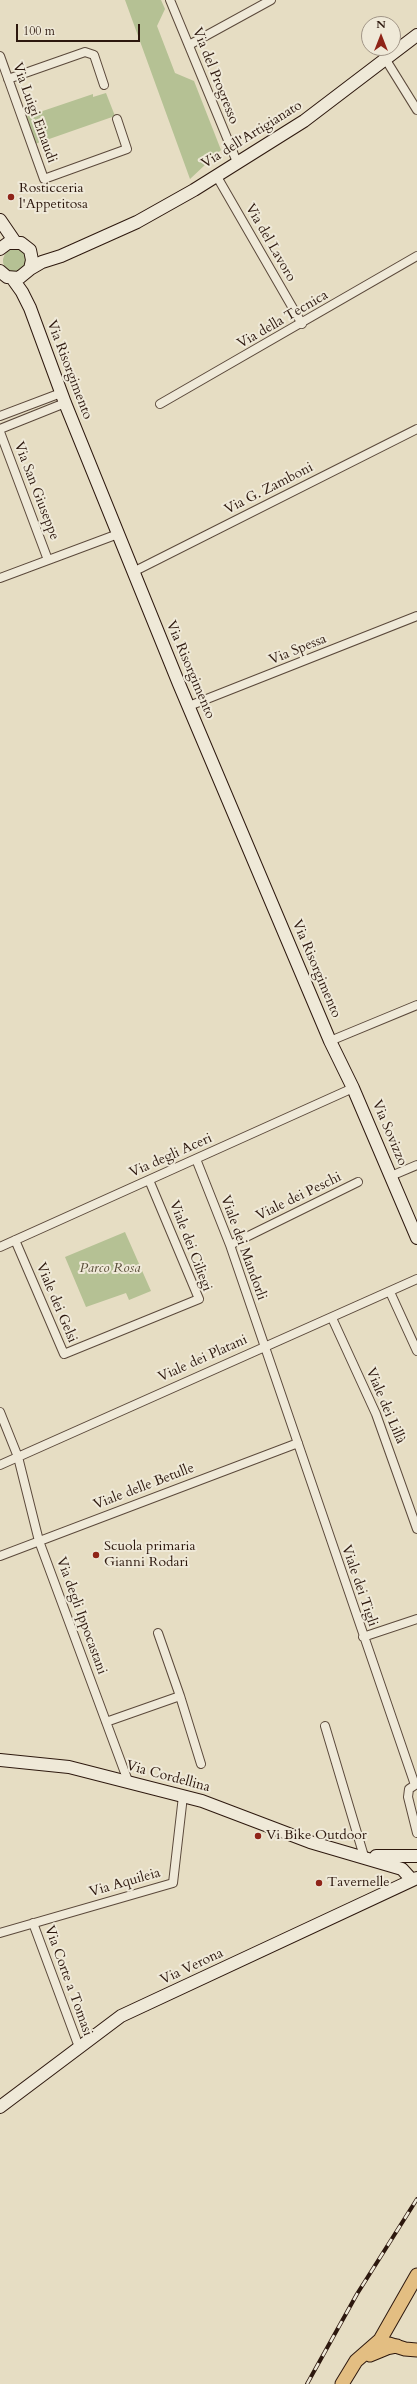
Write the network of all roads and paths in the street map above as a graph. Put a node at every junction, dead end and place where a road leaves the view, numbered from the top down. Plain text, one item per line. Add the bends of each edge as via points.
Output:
1 (170, 0) edge
2 (271, 0) edge
3 (417, 35) edge
4 (189, 45) junction
5 (0, 56) edge
6 (386, 60) junction
7 (8, 79) junction
8 (104, 84) dead end
9 (417, 110) edge
10 (117, 119) dead end
11 (237, 162) junction
12 (216, 175) junction
13 (0, 220) edge
14 (0, 224) edge
15 (91, 241) junction
16 (16, 242) junction
17 (0, 248) edge
18 (30, 250) junction
19 (417, 256) edge
20 (28, 272) junction
21 (5, 276) edge
22 (30, 308) junction
23 (302, 324) junction
24 (63, 398) junction
25 (160, 404) dead end
26 (0, 416) edge
27 (0, 429) edge
28 (417, 429) edge
29 (0, 432) edge
30 (118, 534) junction
31 (48, 560) junction
32 (133, 572) junction
33 (0, 578) edge
34 (417, 616) edge
35 (189, 706) junction
36 (417, 1005) edge
37 (330, 1041) junction
38 (354, 1088) junction
39 (196, 1159) junction
40 (417, 1165) edge
41 (391, 1176) junction
42 (149, 1180) junction
43 (358, 1182) dead end
44 (417, 1238) edge
45 (15, 1240) junction
46 (230, 1245) junction
47 (0, 1247) edge
48 (417, 1279) edge
49 (390, 1292) junction
50 (332, 1318) junction
51 (130, 1326) joint
52 (264, 1346) junction
53 (417, 1351) edge
54 (0, 1412) edge
55 (298, 1443) junction
56 (18, 1457) junction
57 (0, 1465) edge
58 (417, 1529) edge
59 (39, 1541) junction
60 (0, 1556) edge
61 (417, 1620) edge
62 (158, 1633) dead end
63 (363, 1638) junction
64 (180, 1696) junction
65 (106, 1722) junction
66 (325, 1726) dead end
67 (0, 1760) edge
68 (202, 1764) dead end
69 (128, 1781) junction
70 (416, 1784) edge
71 (183, 1796) junction
72 (417, 1832) edge
73 (322, 1846) junction
74 (363, 1854) junction
75 (417, 1856) edge
76 (415, 1879) edge
77 (33, 1924) junction
78 (0, 1933) edge
79 (79, 2047) junction
80 (0, 2107) edge
81 (417, 2277) edge
82 (380, 2340) junction
83 (397, 2346) junction
84 (417, 2350) edge
85 (349, 2370) junction
86 (342, 2384) edge

1 - 4 street, Via del Progresso
2 - 4 street
3 - 6 street, Via dell'Artigianato
4 - 11 street, Via del Progresso
5 - 7 street, Via Luigi Einaudi
6 - 9 street
6 - 11 street, Via dell'Artigianato via 304,121
7 - 8 street via 85,52 94,55
7 - 10 street, Via Luigi Einaudi via 44,179 127,149
11 - 12 street, Via dell'Artigianato
12 - 15 street, Via dell'Artigianato via 166,206
12 - 23 street, Via del Lavoro
13 - 16 street
14 - 17 street
15 - 18 street, Via dell'Artigianato via 41,253
15 - 20 street, Via dell'Artigianato via 42,262
16 - 17 street
16 - 18 street
18 - 20 street via 32,260
19 - 23 street, Via della Tecnica
20 - 21 street
20 - 22 street via 25,285
21 - 22 street
22 - 24 street, Via Risorgimento
23 - 25 street, Via della Tecnica
24 - 26 street
24 - 27 street
24 - 30 street, Via Risorgimento
28 - 32 street, Via G. Zamboni
29 - 31 street, Via San Giuseppe
30 - 31 street
30 - 32 street, Via Risorgimento
31 - 33 street
32 - 35 street, Via Risorgimento
34 - 35 street, Via Spessa
35 - 37 street, Via Risorgimento
36 - 37 street
37 - 38 street, Via Sovizzo
38 - 39 street, Via degli Aceri
38 - 41 street, Via Sovizzo
39 - 42 street, Via degli Aceri
39 - 46 street, Viale dei Mandorli
40 - 41 street
41 - 44 street, Via Sovizzo
42 - 45 street, Via degli Aceri
42 - 51 street, Viale dei Ciliegi via 199,1299
43 - 46 street, Viale dei Peschi
45 - 47 street, Via degli Aceri
45 - 51 street, Viale dei Gelsi via 64,1354
46 - 52 street, Viale dei Mandorli
48 - 49 street, Viale dei Platani
49 - 50 street, Viale dei Platani
49 - 53 street
50 - 52 street, Viale dei Platani
50 - 58 street, Viale dei Lillà via 376,1414
52 - 55 street, Viale dei Tigli
52 - 56 street, Viale dei Platani
54 - 56 street, Via degli Ippocastani
55 - 59 street, Viale delle Betulle
55 - 63 street, Viale dei Tigli
56 - 57 street, Viale dei Platani
56 - 59 street, Via degli Ippocastani
59 - 60 street, Viale delle Betulle
59 - 65 street, Via degli Ippocastani
61 - 63 street
62 - 64 street
63 - 70 street, Viale dei Tigli
64 - 65 street
64 - 68 street
65 - 69 street, Via degli Ippocastani
66 - 74 street
67 - 69 street, Via Cordellina via 69,1768
69 - 71 street, Via Cordellina
70 - 72 street, Viale dei Tigli via 409,1788 408,1797
71 - 73 street, Via Cordellina
71 - 77 street, Via Aquileia via 173,1883
73 - 74 street, Via Cordellina
73 - 76 street, Via Cordellina via 402,1869
74 - 75 street, Via Cordellina via 384,1858
76 - 79 street, Via Verona via 121,2016
77 - 78 street, Via Aquileia
77 - 79 street, Via Corte a Tomasi
79 - 80 street, Via Verona
81 - 82 main road
82 - 83 main road
82 - 85 main road
83 - 84 main road
83 - 85 main road via 379,2350
85 - 86 main road

